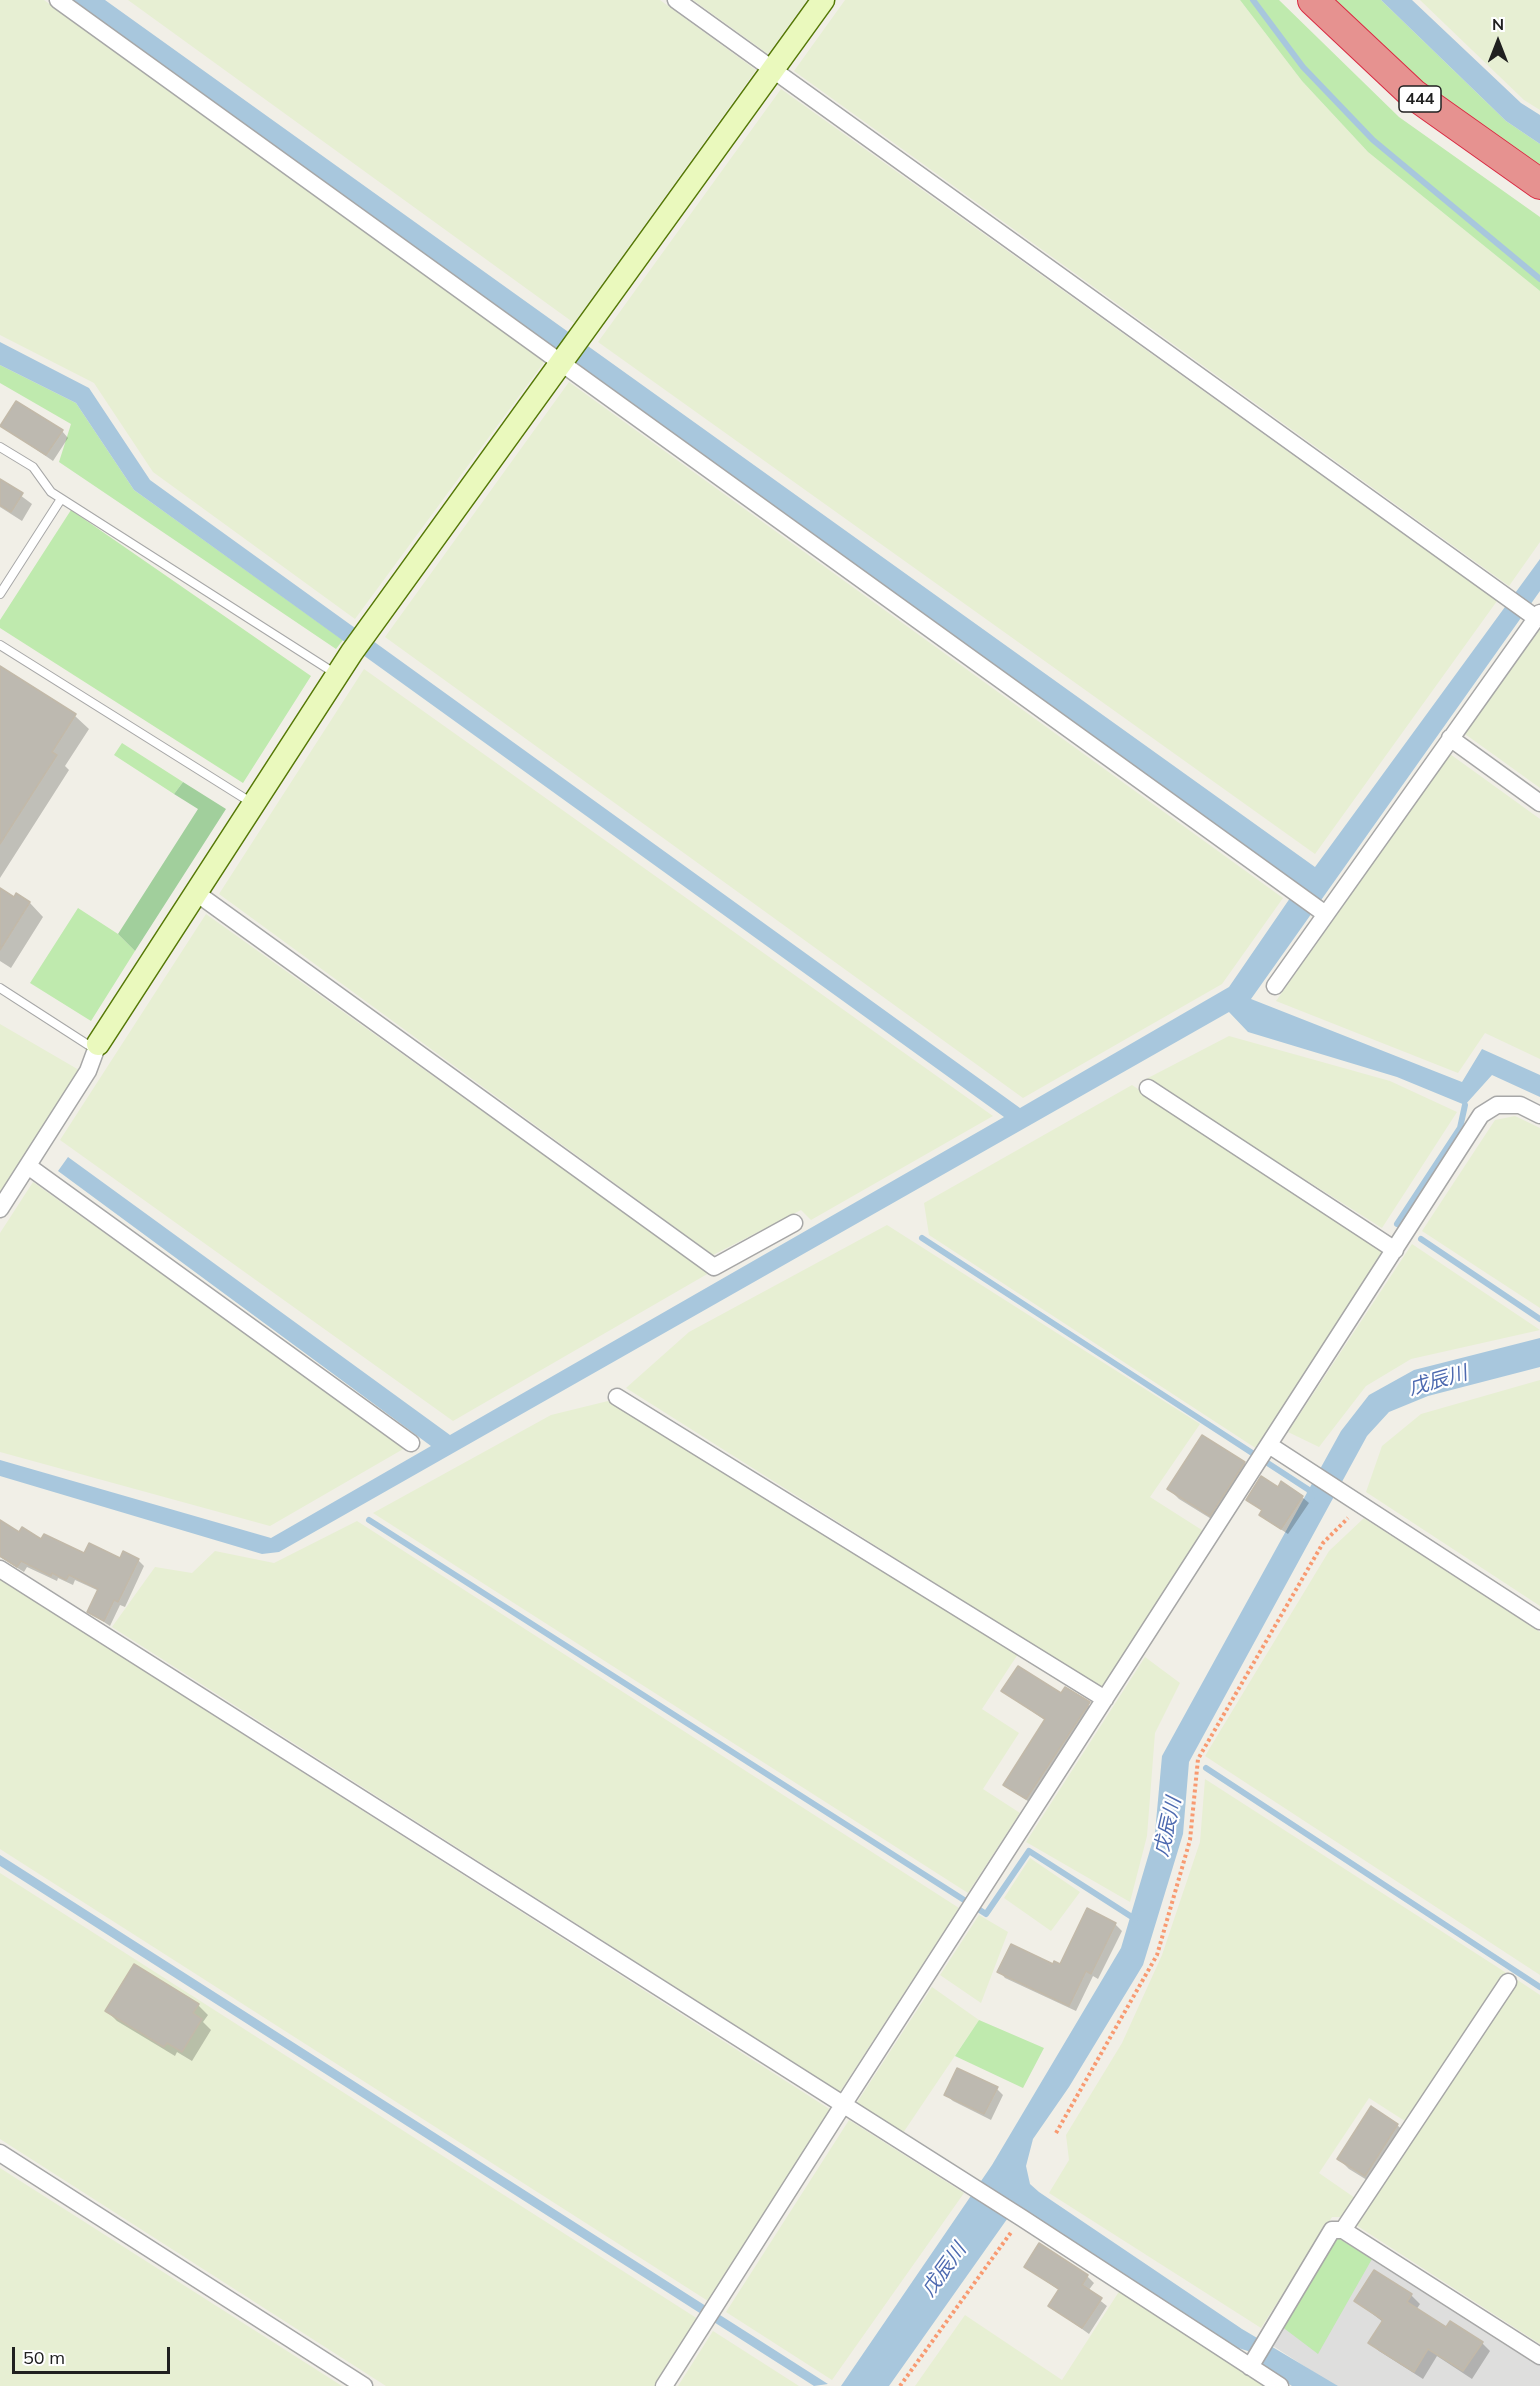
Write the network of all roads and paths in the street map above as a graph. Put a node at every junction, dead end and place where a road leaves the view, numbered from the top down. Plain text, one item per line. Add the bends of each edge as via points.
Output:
1 (58, 0) edge
2 (676, 0) edge
3 (823, 0) edge
4 (1313, 0) edge
5 (773, 70) junction
6 (1540, 184) edge
7 (561, 362) junction
8 (0, 447) edge
9 (61, 499) junction
10 (0, 594) edge
11 (1538, 616) edge
12 (0, 645) edge
13 (336, 674) junction
14 (1450, 738) junction
15 (253, 803) junction
16 (1540, 803) edge
17 (195, 892) junction
18 (1324, 913) junction
19 (1275, 986) dead end
20 (0, 988) edge
21 (97, 1047) junction
22 (1148, 1088) dead end
23 (1540, 1114) edge
24 (28, 1166) junction
25 (0, 1209) edge
26 (794, 1223) dead end
27 (1395, 1250) junction
28 (616, 1397) dead end
29 (411, 1443) dead end
30 (1263, 1455) junction
31 (1355, 1501) junction
32 (0, 1569) edge
33 (1540, 1621) edge
34 (1105, 1699) junction
35 (1508, 1982) dead end
36 (843, 2105) junction
37 (1056, 2133) dead end
38 (0, 2153) edge
39 (1022, 2218) junction
40 (1343, 2230) junction
41 (1540, 2356) edge
42 (1250, 2367) junction
43 (364, 2386) edge
44 (664, 2386) edge
45 (900, 2386) edge
46 (1280, 2386) edge

1 - 7 street
2 - 5 street
3 - 5 street
4 - 6 highway, 444 via 1413,94
5 - 7 street
5 - 11 street via 1503,595
7 - 13 street
7 - 18 street
8 - 9 lane via 33,467
9 - 10 lane
9 - 13 lane
11 - 14 street
12 - 15 lane
13 - 15 street
14 - 16 street
14 - 18 street
15 - 17 street
17 - 21 street
17 - 26 street via 714,1267
18 - 19 street
20 - 21 lane
21 - 24 street via 88,1071
22 - 27 street
23 - 27 street via 1520,1105 1497,1105 1481,1115
24 - 25 street
24 - 29 street
27 - 30 street
28 - 34 street
30 - 31 street via 1308,1470
30 - 34 street
31 - 33 street
31 - 37 path via 1323,1543 1198,1759 1190,1840 1157,1956
32 - 36 street
34 - 36 street
35 - 40 street
36 - 39 street
36 - 44 street
38 - 43 street
39 - 42 street
39 - 45 path
40 - 41 street
40 - 42 street via 1332,2230
42 - 46 street

